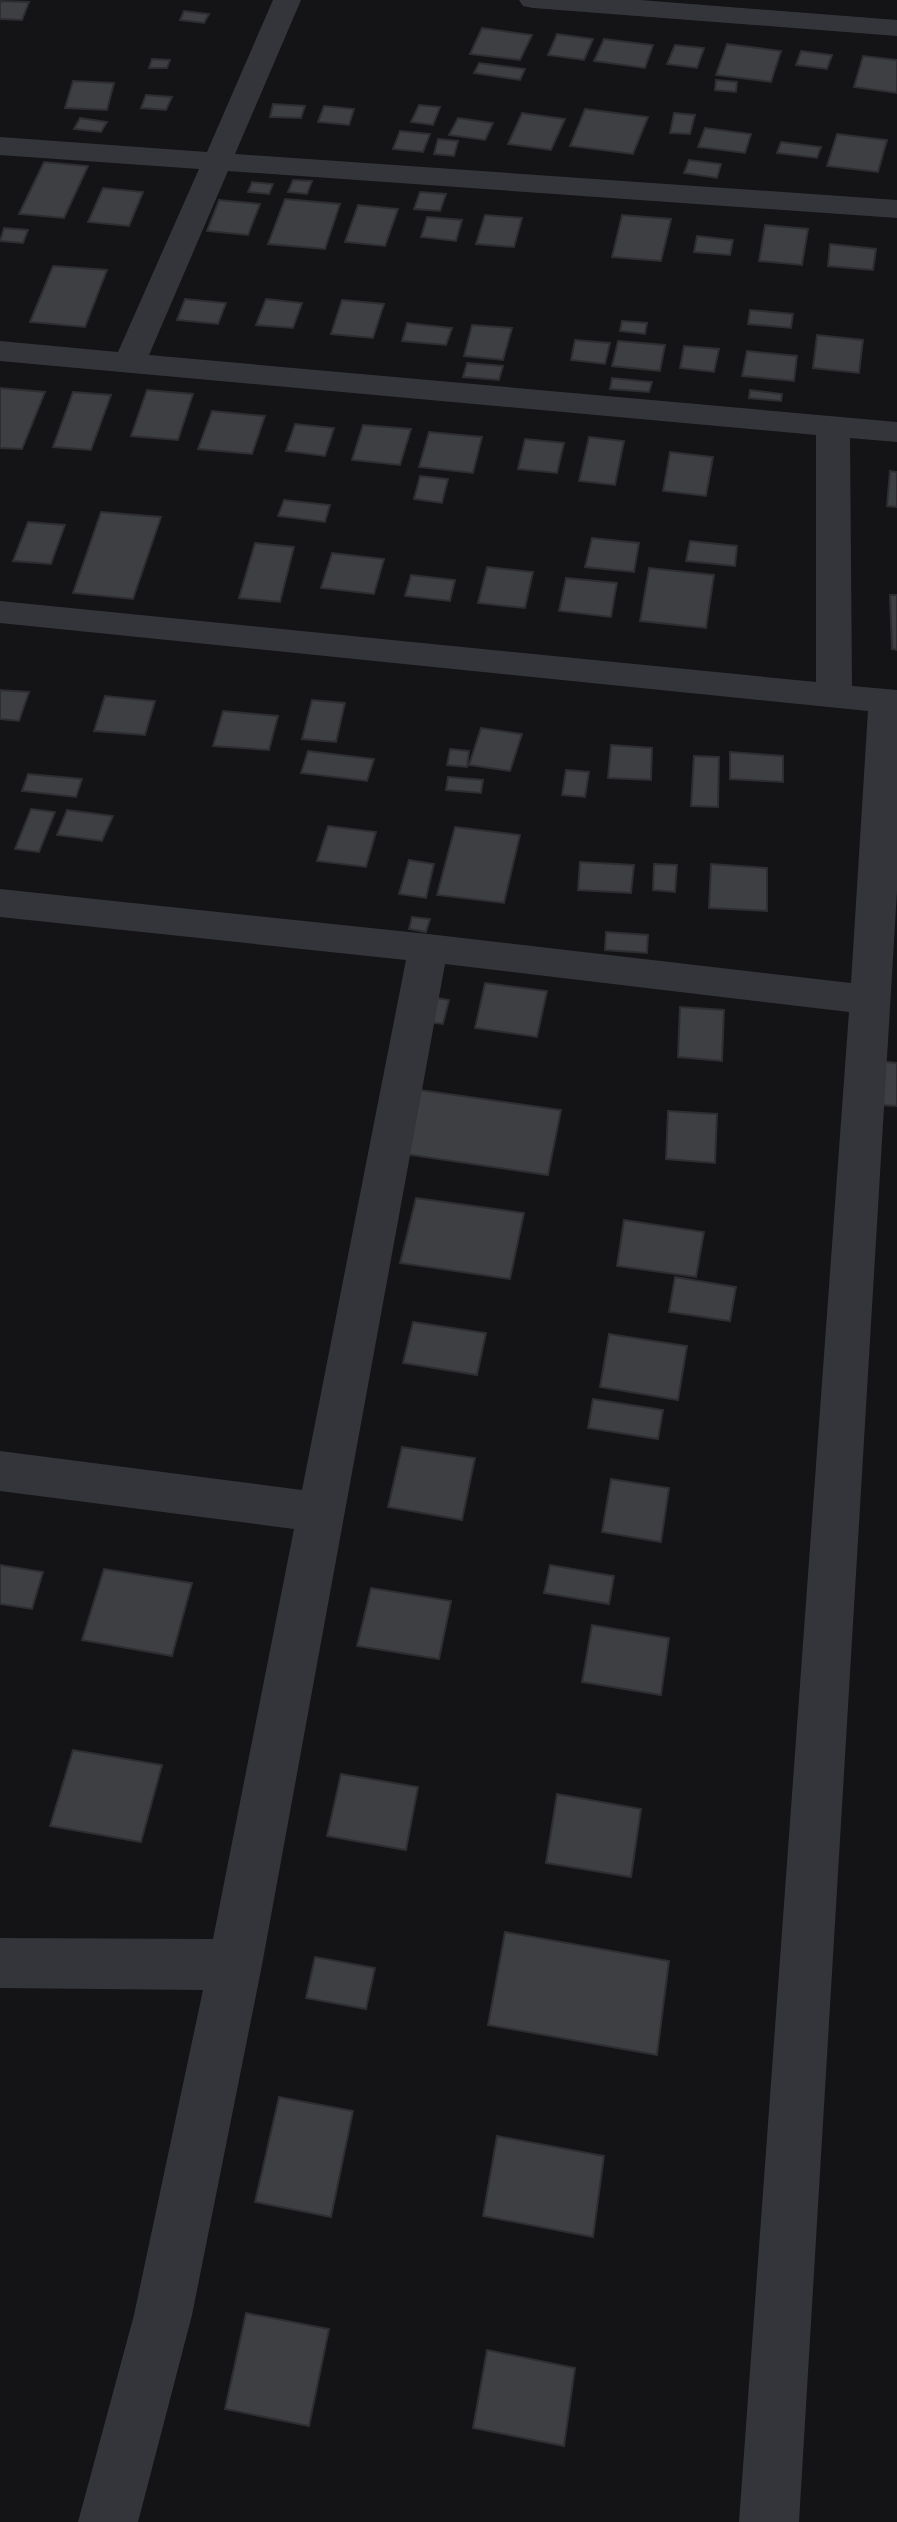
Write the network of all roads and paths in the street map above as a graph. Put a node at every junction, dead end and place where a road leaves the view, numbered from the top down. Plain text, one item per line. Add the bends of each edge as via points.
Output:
1 (287, 0) edge
2 (533, 0) edge
3 (897, 28) edge
4 (0, 146) edge
5 (216, 163) junction
6 (897, 209) edge
7 (0, 351) edge
8 (130, 362) junction
9 (833, 427) junction
10 (897, 432) edge
11 (0, 612) edge
12 (834, 695) junction
13 (892, 701) edge
14 (0, 903) edge
15 (428, 948) junction
16 (870, 1000) junction
17 (0, 1471) edge
18 (321, 1512) junction
19 (0, 1963) edge
20 (235, 1965) junction
21 (108, 2522) edge
22 (769, 2522) edge

1 - 5 street
2 - 3 street
4 - 5 street
5 - 6 street
5 - 8 street
7 - 8 street
8 - 9 street
9 - 10 street
9 - 12 street
11 - 12 street
12 - 13 street
13 - 16 street
14 - 15 street
15 - 16 street
15 - 18 street
16 - 22 street
17 - 18 street
18 - 20 street
19 - 20 street
20 - 21 street via 163,2315

